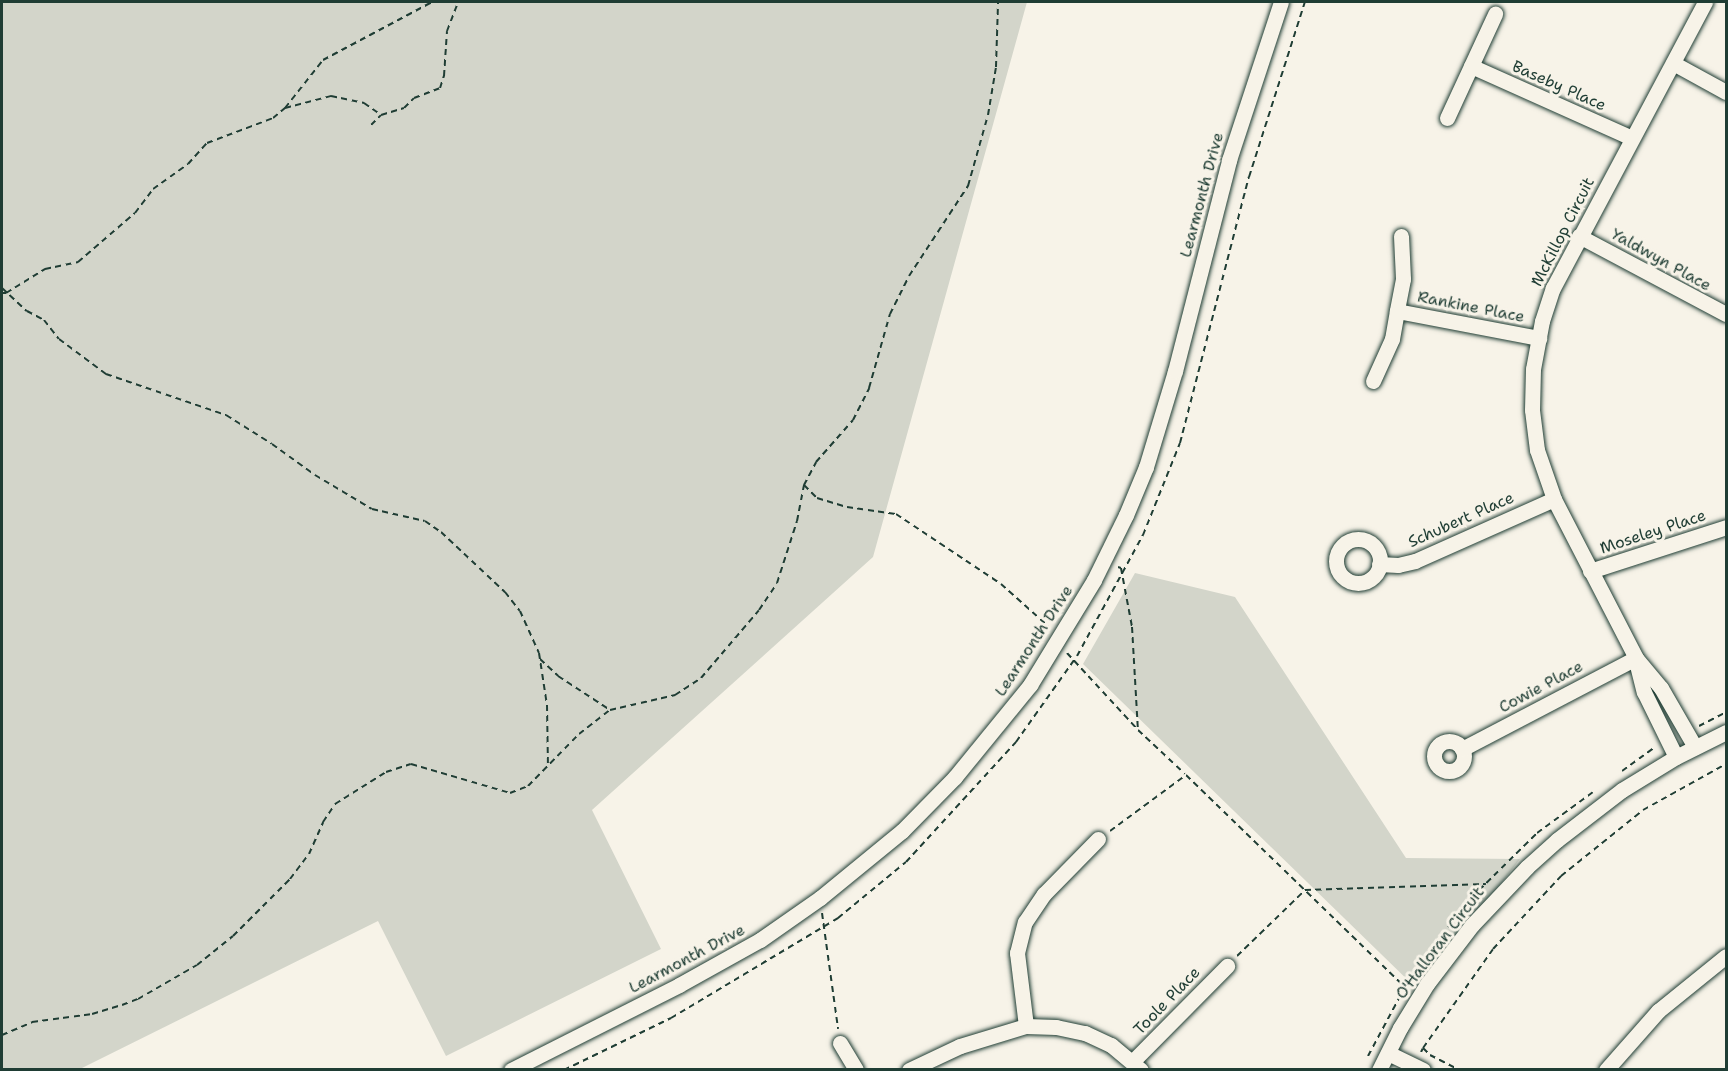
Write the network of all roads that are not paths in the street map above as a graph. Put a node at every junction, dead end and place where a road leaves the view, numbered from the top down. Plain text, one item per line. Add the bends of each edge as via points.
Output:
1 (1281, 2) edge
2 (1706, 2) edge
3 (1494, 14) dead end
4 (1673, 63) junction
5 (1471, 66) junction
6 (1726, 92) edge
7 (1448, 118) dead end
8 (1632, 138) junction
9 (1401, 236) dead end
10 (1579, 236) junction
11 (1397, 311) junction
12 (1726, 314) edge
13 (1539, 338) junction
14 (1373, 381) dead end
15 (1554, 498) junction
16 (1726, 527) edge
17 (1379, 564) dead end
18 (1590, 571) junction
19 (1636, 658) junction
20 (1726, 732) edge
21 (1695, 747) junction
22 (1462, 749) dead end
23 (1676, 757) junction
24 (1098, 839) road end
25 (1726, 956) edge
26 (1227, 966) road end
27 (1026, 1026) junction
28 (840, 1043) road end
29 (1388, 1053) junction
30 (1137, 1065) edge
31 (1418, 1067) edge
32 (511, 1070) edge
33 (856, 1070) edge
34 (909, 1070) edge
35 (1379, 1070) edge
36 (1606, 1070) edge

1 - 32 street, Learmonth Drive via 1229,160 1162,419 1104,561 1030,685 955,777 902,831 820,898 768,934 679,985
2 - 4 street, McKillop Circuit
3 - 5 street
4 - 6 street
4 - 8 street, McKillop Circuit
5 - 7 street
5 - 8 street, Baseby Place
8 - 10 street, McKillop Circuit
9 - 11 street, Rankine Place via 1404,279
10 - 12 street, Yaldwyn Place
10 - 13 street, McKillop Circuit via 1553,288
11 - 13 street, Rankine Place
11 - 14 street, Rankine Place via 1392,339
13 - 15 street, McKillop Circuit via 1532,410 1537,450
15 - 17 street, Schubert Place via 1415,561
15 - 18 street, McKillop Circuit
16 - 18 street, Moseley Place
18 - 19 street, McKillop Circuit
19 - 21 street, McKillop Circuit via 1661,688
19 - 22 street, Cowie Place
19 - 23 street, McKillop Circuit via 1644,692
20 - 21 street, O'Halloran Circuit
21 - 23 street, O'Halloran Circuit
23 - 29 street, O'Halloran Circuit via 1589,814 1527,867 1472,925 1418,998
24 - 27 street via 1044,894 1025,922 1017,953
25 - 36 street via 1658,1011
26 - 30 street, Toole Place
27 - 30 street via 1085,1033 1111,1045
27 - 34 street via 960,1046
28 - 33 street
29 - 31 street
29 - 35 street, O'Halloran Circuit

